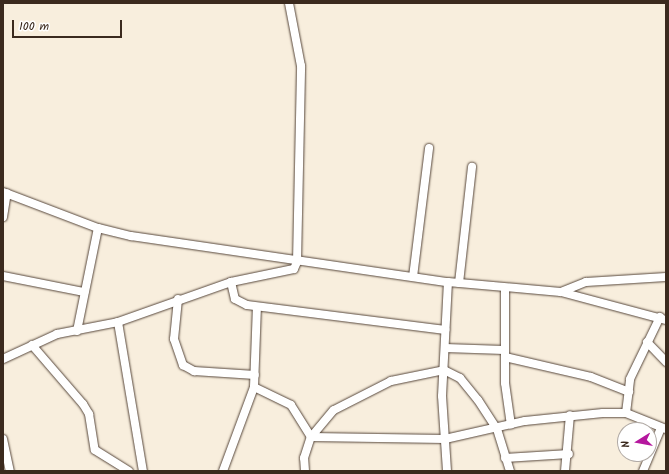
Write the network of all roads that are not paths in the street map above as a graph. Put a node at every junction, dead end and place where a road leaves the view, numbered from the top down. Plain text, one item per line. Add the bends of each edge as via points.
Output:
1 (289, 3) edge
2 (429, 148) dead end
3 (472, 167) dead end
4 (5, 192) edge
5 (3, 217) edge
6 (98, 228) junction
7 (297, 262) junction
8 (3, 276) edge
9 (413, 277) junction
10 (666, 277) edge
11 (231, 282) junction
12 (448, 282) junction
13 (459, 283) junction
14 (505, 288) junction
15 (84, 292) junction
16 (560, 292) junction
17 (178, 299) junction
18 (257, 307) junction
19 (663, 318) edge
20 (118, 322) junction
21 (445, 330) junction
22 (77, 331) junction
23 (647, 342) junction
24 (32, 345) junction
25 (445, 348) junction
26 (504, 354) junction
27 (3, 359) edge
28 (666, 362) edge
29 (444, 370) junction
30 (255, 375) junction
31 (254, 387) junction
32 (629, 392) junction
33 (626, 413) junction
34 (570, 415) junction
35 (511, 425) junction
36 (663, 428) edge
37 (497, 429) junction
38 (311, 437) junction
39 (3, 439) edge
40 (445, 439) junction
41 (569, 454) junction
42 (506, 458) junction
43 (10, 471) edge
44 (128, 471) edge
45 (143, 471) edge
46 (223, 471) edge
47 (305, 471) edge
48 (447, 471) edge
49 (510, 471) edge
50 (565, 471) edge
51 (643, 471) edge

1 - 7 street via 301,66
2 - 9 street
3 - 13 street
4 - 5 street
4 - 6 street
6 - 7 street via 174,244
6 - 15 street
7 - 9 street
7 - 11 street via 294,269 284,273
8 - 15 street
9 - 12 street
10 - 16 street via 586,282
11 - 17 street
11 - 18 street via 235,298
12 - 13 street
12 - 21 street
13 - 14 street
14 - 16 street
14 - 26 street
15 - 22 street
16 - 19 street
17 - 20 street
17 - 30 street via 174,339 183,365 194,371
18 - 21 street
18 - 30 street
19 - 23 street
20 - 22 street
20 - 45 street
21 - 25 street
22 - 24 street
23 - 28 street
23 - 32 street via 630,379
24 - 27 street
24 - 44 street via 89,414 95,450
25 - 26 street
25 - 29 street
26 - 32 street via 591,378
26 - 35 street
29 - 37 street via 466,383
29 - 38 street via 391,381 334,410
29 - 40 street
30 - 31 street
31 - 38 street via 291,405
31 - 46 street
32 - 33 street
33 - 34 street
33 - 36 street
34 - 35 street
34 - 41 street
35 - 37 street
36 - 51 street
37 - 40 street
37 - 42 street
38 - 40 street
38 - 47 street via 304,458
39 - 43 street
40 - 48 street
41 - 42 street
41 - 50 street
42 - 49 street

